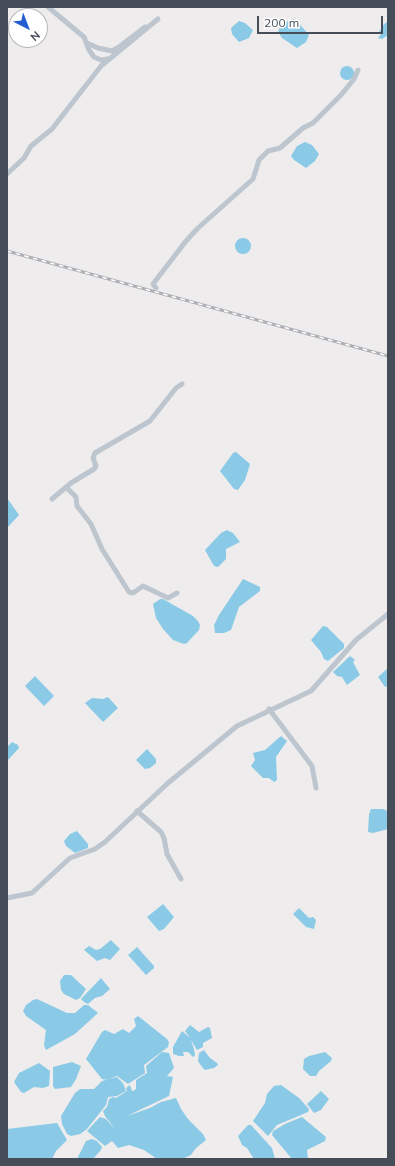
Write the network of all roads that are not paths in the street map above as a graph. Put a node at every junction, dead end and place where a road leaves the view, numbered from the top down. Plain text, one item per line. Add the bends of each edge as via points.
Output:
1 (48, 7) edge
2 (158, 19) dead end
3 (153, 23) junction
4 (87, 43) junction
5 (109, 59) junction
6 (358, 70) dead end
7 (7, 174) edge
8 (156, 288) dead end
9 (182, 384) dead end
10 (67, 488) junction
11 (52, 499) dead end
12 (177, 593) dead end
13 (388, 614) edge
14 (269, 709) junction
15 (316, 788) dead end
16 (137, 811) junction
17 (181, 879) dead end
18 (7, 898) edge

1 - 4 street via 84,37
2 - 3 street
3 - 4 street via 112,51
3 - 5 street
4 - 5 street via 94,57 101,60
5 - 7 street via 52,129 31,146 24,158
6 - 8 street via 341,95 312,123 280,148 268,152 259,160 254,179 186,241 153,284
9 - 10 street via 150,421 95,453 94,469
10 - 11 street
10 - 12 street via 76,497 76,506 91,524 102,549 129,592 133,593 143,586 168,598
13 - 14 street via 356,640 311,691
14 - 15 street via 312,766
14 - 16 street via 238,726 213,744
16 - 17 street via 161,832 166,854
16 - 18 street via 105,842 95,849 70,858 32,893

